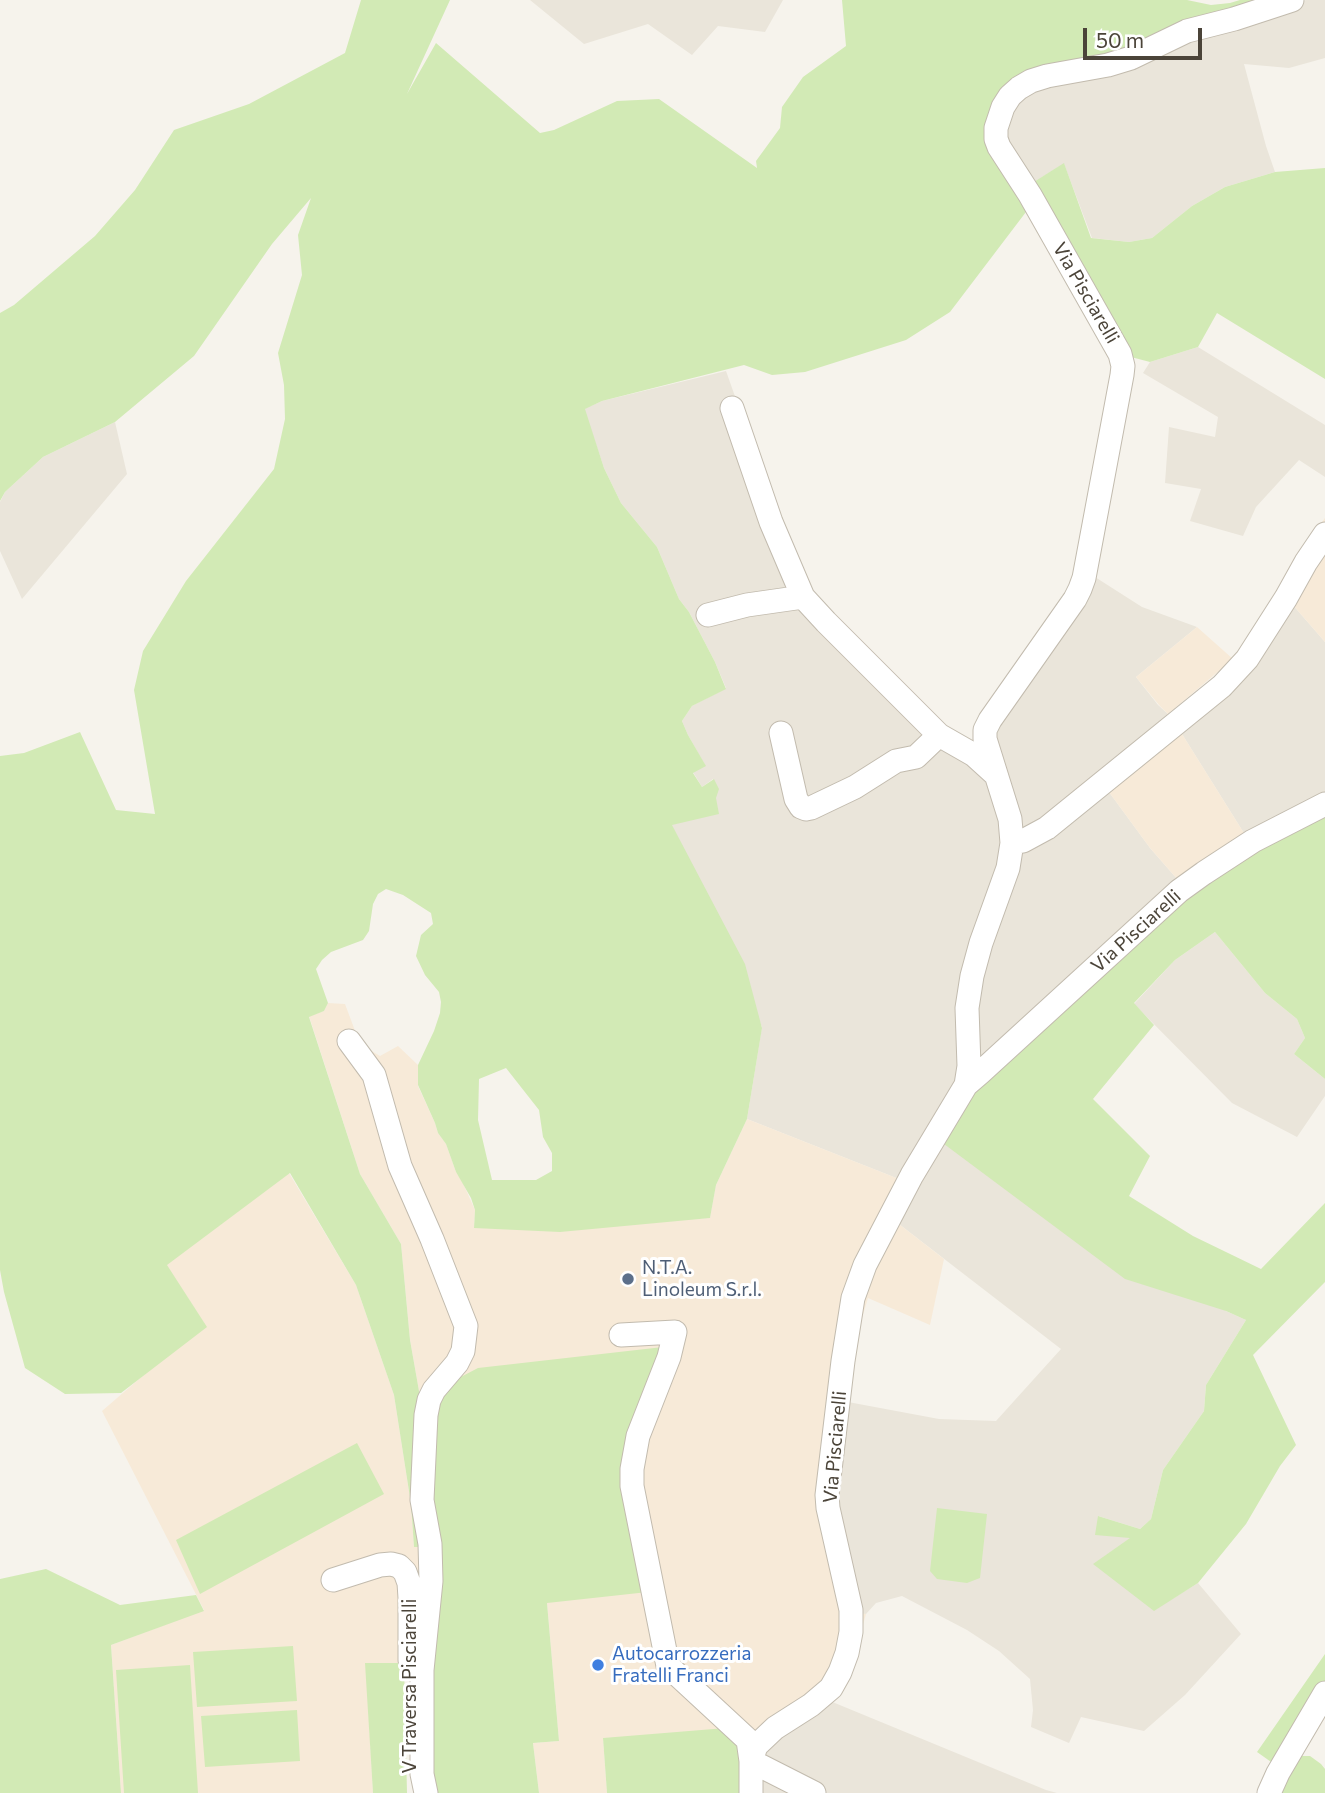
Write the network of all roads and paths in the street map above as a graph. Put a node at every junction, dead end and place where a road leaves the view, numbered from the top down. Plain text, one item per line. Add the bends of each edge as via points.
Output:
1 (1292, 0) edge
2 (732, 408) dead end
3 (1325, 534) edge
4 (803, 597) junction
5 (708, 614) dead end
6 (781, 733) dead end
7 (939, 735) junction
8 (996, 775) junction
9 (1325, 804) edge
10 (1012, 843) junction
11 (349, 1041) dead end
12 (966, 1085) junction
13 (621, 1335) dead end
14 (333, 1580) dead end
15 (1325, 1693) edge
16 (751, 1761) junction
17 (411, 1793) edge
18 (426, 1793) edge
19 (751, 1793) edge
20 (814, 1793) edge
21 (1269, 1793) edge

1 - 8 street, Via Pisciarelli via 1187,31 1131,58 1031,81 1003,107 996,128 999,147 1123,366 1084,578 1075,599 985,730
2 - 4 street via 771,522
3 - 10 street via 1247,659 1222,686 1047,828
4 - 5 street
4 - 7 street
6 - 7 street via 797,803 806,809 855,787 895,761 916,757
7 - 8 street via 974,755
8 - 10 street, Via Pisciarelli via 1010,819
9 - 12 street, Via Pisciarelli via 1253,841 1180,891
10 - 12 street, Via Pisciarelli via 972,976
11 - 18 street via 374,1075 400,1166 466,1326 463,1351 434,1390 426,1415 422,1500 431,1581 422,1670
12 - 16 street, Via Pisciarelli via 912,1175 853,1298 827,1495 851,1610 847,1653 831,1688 765,1735
13 - 16 street via 675,1332 638,1436 632,1486 668,1666 748,1740
14 - 17 street, V Traversa Pisciarelli via 380,1564 399,1566 405,1572 410,1598
15 - 21 street
16 - 19 street
16 - 20 street

